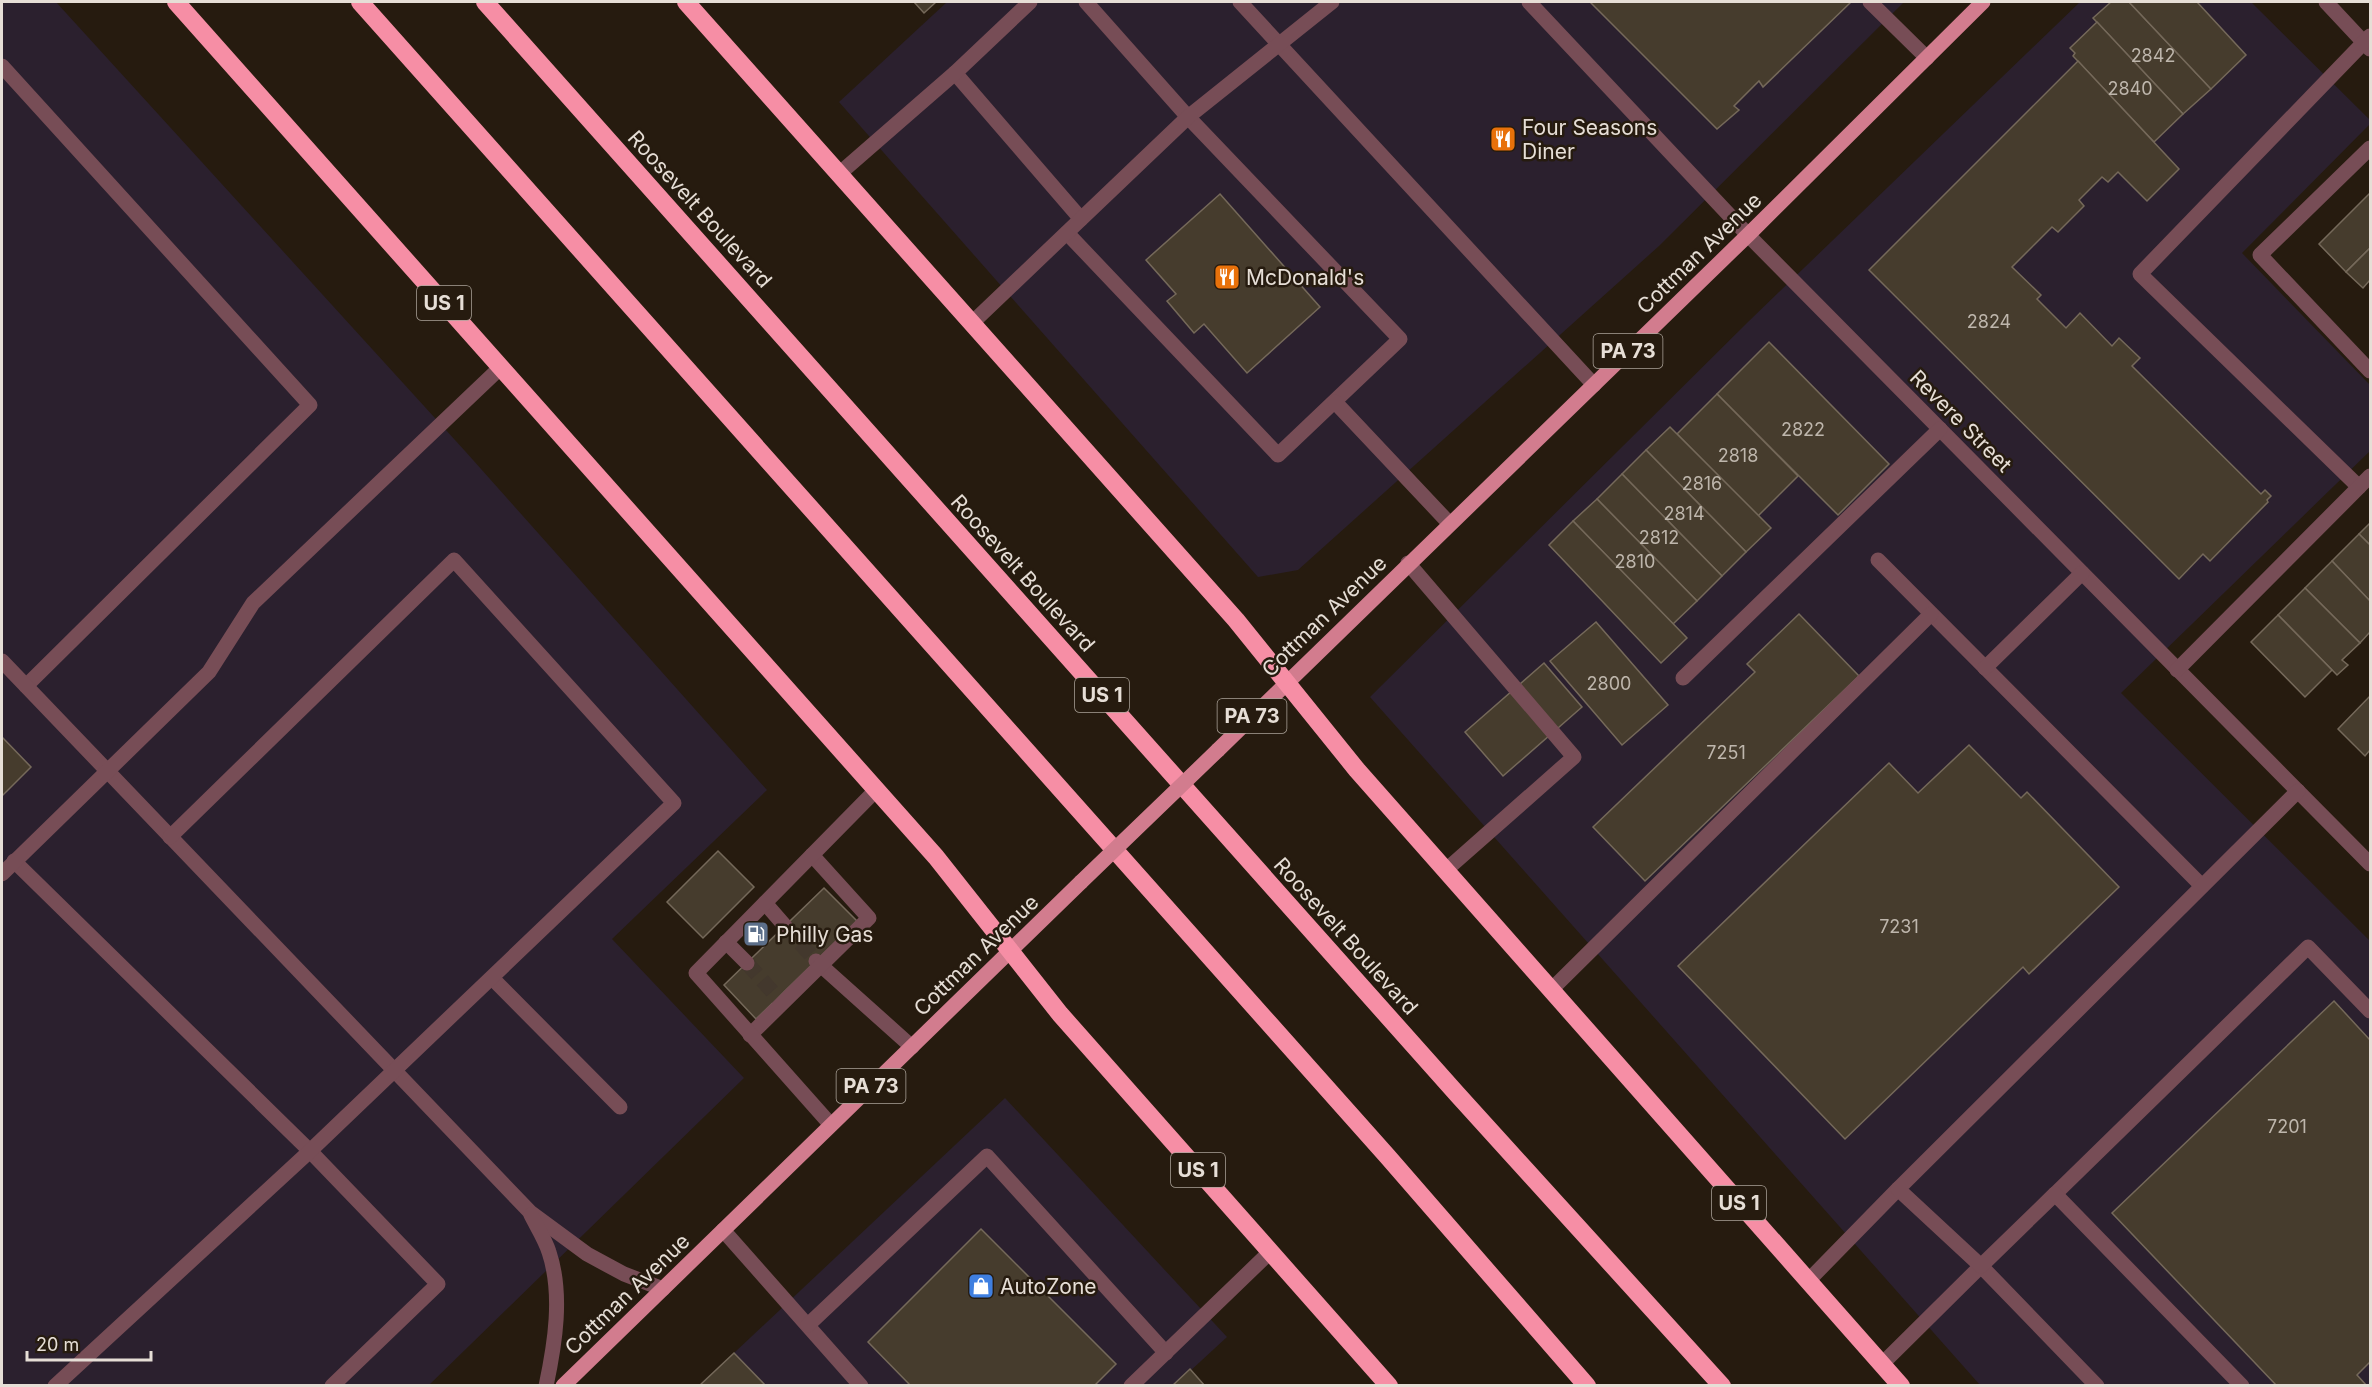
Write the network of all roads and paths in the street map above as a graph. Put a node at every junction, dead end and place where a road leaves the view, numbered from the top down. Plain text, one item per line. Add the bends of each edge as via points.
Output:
1 (176, 2) edge
2 (360, 2) edge
3 (485, 2) edge
4 (686, 2) edge
5 (1030, 2) edge
6 (1086, 2) edge
7 (1240, 2) edge
8 (1332, 2) edge
9 (1529, 2) edge
10 (1870, 2) edge
11 (1983, 2) edge
12 (2326, 2) edge
13 (2368, 42) edge
14 (1279, 45) junction
15 (1927, 58) junction
16 (2, 66) edge
17 (955, 73) junction
18 (1188, 117) junction
19 (2370, 148) edge
20 (839, 174) junction
21 (1081, 219) junction
22 (1067, 233) junction
23 (1748, 235) junction
24 (972, 323) junction
25 (501, 367) junction
26 (2370, 371) edge
27 (1594, 385) junction
28 (1335, 402) junction
29 (1940, 429) junction
30 (2370, 476) edge
31 (2359, 488) junction
32 (1449, 523) junction
33 (1878, 560) dead end
34 (1408, 563) junction
35 (2082, 573) junction
36 (1931, 614) junction
37 (2, 661) edge
38 (1985, 668) junction
39 (2177, 670) junction
40 (1683, 678) dead end
41 (1287, 683) junction
42 (26, 686) junction
43 (107, 771) junction
44 (877, 789) junction
45 (2298, 790) junction
46 (170, 837) junction
47 (812, 855) junction
48 (14, 861) junction
49 (2370, 864) edge
50 (1446, 870) junction
51 (2, 874) edge
52 (2202, 886) junction
53 (765, 903) junction
54 (785, 926) tunnel mouth
55 (726, 942) junction
56 (1010, 951) junction
57 (747, 963) tunnel mouth
58 (818, 963) junction
59 (492, 978) junction
60 (1551, 990) junction
61 (2370, 1011) edge
62 (750, 1035) junction
63 (912, 1047) junction
64 (394, 1071) junction
65 (620, 1107) dead end
66 (831, 1125) junction
67 (310, 1151) junction
68 (1898, 1189) junction
69 (2055, 1194) junction
70 (530, 1212) junction
71 (723, 1230) junction
72 (1270, 1252) junction
73 (1981, 1266) junction
74 (1808, 1281) junction
75 (663, 1288) junction
76 (808, 1325) junction
77 (1166, 1353) junction
78 (1882, 1364) junction
79 (55, 1386) edge
80 (332, 1386) edge
81 (546, 1386) edge
82 (564, 1386) edge
83 (861, 1386) edge
84 (1131, 1386) edge
85 (1389, 1386) edge
86 (1587, 1386) edge
87 (1722, 1386) edge
88 (1901, 1386) edge
89 (2097, 1386) edge
90 (2242, 1386) edge

1 - 25 highway, US 1
2 - 86 highway
3 - 87 highway, Roosevelt Boulevard / US 1 via 1449,1086
4 - 20 highway, US 1
5 - 17 street
6 - 18 street
7 - 14 street
8 - 14 street
9 - 23 street, Revere Street
10 - 15 street
11 - 15 main road, Cottman Avenue / PA 73
12 - 13 street
13 - 31 street via 2140,273
14 - 18 street
14 - 27 street
15 - 23 main road, Cottman Avenue / PA 73
16 - 42 street via 310,405
17 - 20 street
17 - 21 street
18 - 21 street
18 - 28 street via 1400,339
19 - 26 street via 2260,255
20 - 24 highway, US 1
21 - 22 street
22 - 24 street
22 - 28 street via 1278,455
23 - 27 main road, Cottman Avenue / PA 73
23 - 29 street, Revere Street
24 - 41 highway, US 1 via 1236,620
25 - 43 street via 253,603 209,672
25 - 44 highway, US 1
27 - 32 main road, Cottman Avenue / PA 73
28 - 32 street
29 - 35 street, Revere Street
29 - 40 street
30 - 31 street
31 - 39 street
32 - 34 main road, Cottman Avenue / PA 73
33 - 36 street
34 - 41 main road, Cottman Avenue / PA 73
34 - 50 street via 1574,757
35 - 38 street
35 - 39 street, Revere Street
36 - 38 street
36 - 60 street
37 - 42 street
38 - 52 street
39 - 45 street, Revere Street
41 - 50 highway, US 1 via 1357,770
41 - 56 main road, Cottman Avenue / PA 73, bridge
42 - 43 street
43 - 46 street
43 - 48 street
44 - 47 street
44 - 56 highway, US 1
45 - 49 street, Revere Street
45 - 52 street
46 - 59 street via 454,560 674,803
46 - 64 street
47 - 53 street
47 - 58 street via 869,918
48 - 51 street
48 - 67 street
50 - 60 highway, US 1
52 - 68 street
53 - 54 street
53 - 55 street
55 - 57 street
55 - 62 street via 696,973
56 - 63 main road, Cottman Avenue / PA 73
56 - 72 highway, US 1 via 1060,1014
58 - 62 street
58 - 63 street
59 - 64 street
59 - 65 street
60 - 74 highway, US 1
61 - 69 street via 2308,947
62 - 66 street
63 - 66 main road, Cottman Avenue / PA 73
64 - 67 street
64 - 70 street
66 - 71 main road, Cottman Avenue / PA 73
67 - 79 street
67 - 80 street via 438,1284
68 - 73 street
68 - 74 street
69 - 73 street
69 - 90 street
70 - 75 street via 587,1254 624,1274
70 - 81 street via 549,1253 555,1286 556,1322
71 - 75 main road, Cottman Avenue / PA 73
71 - 76 street
72 - 77 street
72 - 85 highway, US 1
73 - 78 street
73 - 89 street
74 - 78 highway, US 1
75 - 82 main road, Cottman Avenue / PA 73
76 - 77 street via 987,1156
76 - 83 street
77 - 84 street
78 - 88 highway, US 1

